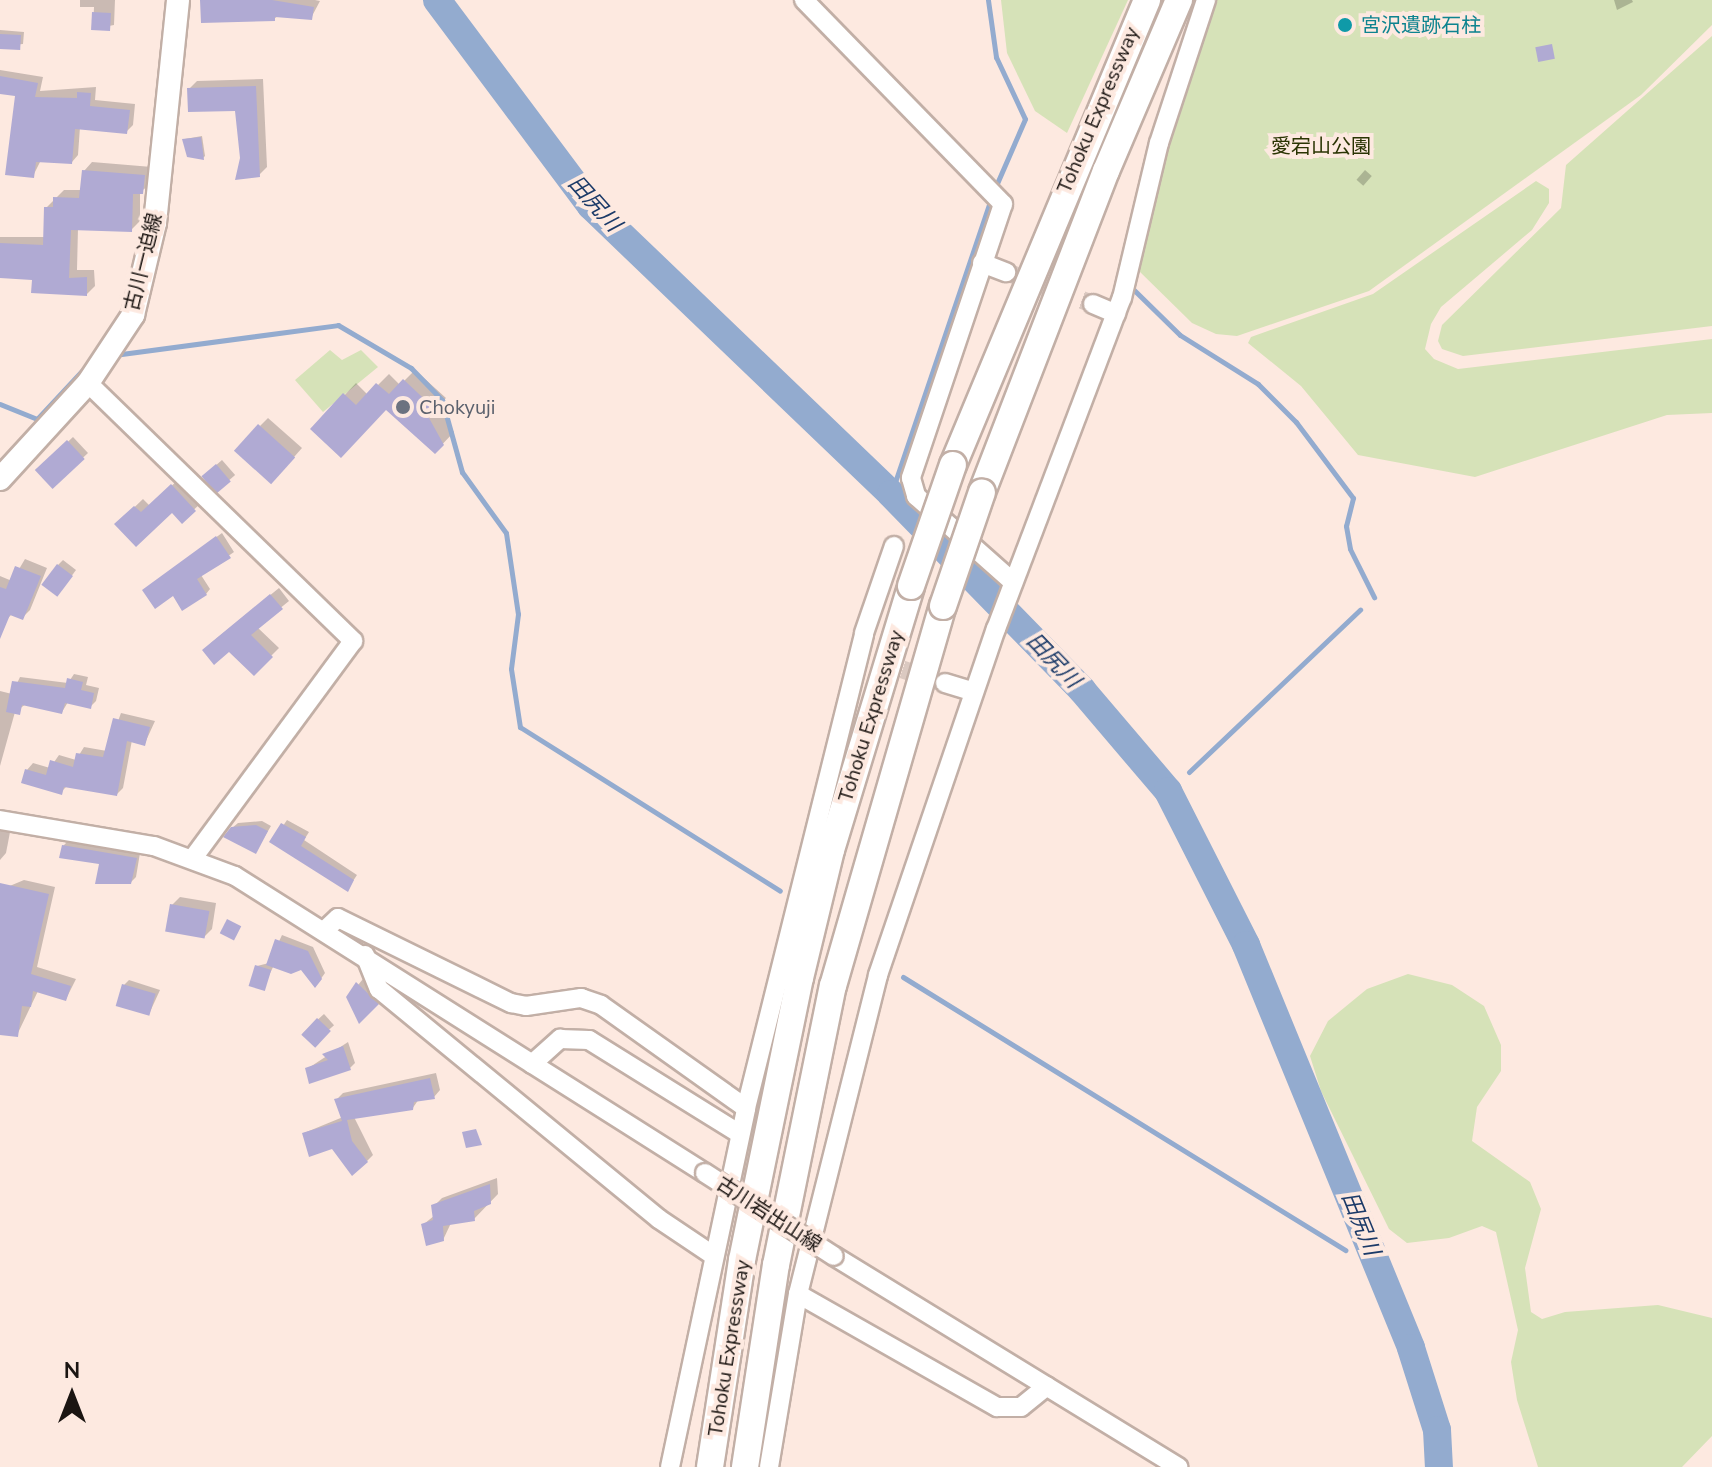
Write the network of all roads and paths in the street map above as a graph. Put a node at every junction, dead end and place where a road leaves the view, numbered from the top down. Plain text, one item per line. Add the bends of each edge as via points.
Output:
1 (178, 0) edge
2 (804, 0) edge
3 (1147, 0) edge
4 (1179, 0) edge
5 (1206, 0) edge
6 (982, 263) junction
7 (1006, 272) tunnel mouth
8 (1093, 304) tunnel mouth
9 (1116, 314) junction
10 (93, 375) junction
11 (0, 479) edge
12 (894, 546) dead end
13 (1012, 586) junction
14 (945, 683) tunnel mouth
15 (974, 692) junction
16 (0, 820) edge
17 (193, 858) junction
18 (326, 929) junction
19 (365, 955) junction
20 (532, 1064) junction
21 (746, 1108) junction
22 (740, 1134) junction
23 (714, 1256) junction
24 (798, 1294) junction
25 (1047, 1386) junction
26 (670, 1467) edge
27 (710, 1467) edge
28 (745, 1467) edge
29 (769, 1467) edge
30 (1178, 1467) edge

1 - 10 main road, 古川一迫線 via 155,223 133,315
2 - 6 street via 1003,204
3 - 27 highway, Tohoku Expressway, bridge via 953,465 831,850 742,1260
4 - 28 highway, Tohoku Expressway, bridge via 1106,171 943,606 833,986 779,1251
5 - 9 street via 1163,129
6 - 7 street
6 - 13 street via 911,487
8 - 9 street
9 - 13 street
10 - 11 main road, 古川一迫線
10 - 17 street via 353,641
12 - 21 street
13 - 15 street
14 - 15 street
15 - 24 street via 878,975
16 - 17 street, 古川岩出山線
17 - 18 street, 古川岩出山線
18 - 19 street, 古川岩出山線
18 - 21 street via 338,918 511,1003 526,1006 565,998 601,1005
19 - 20 street, 古川岩出山線
19 - 23 street via 379,989 659,1219
20 - 22 street via 560,1039 589,1040
20 - 25 street, 古川岩出山線, bridge
21 - 22 street
22 - 23 street
23 - 26 street
24 - 25 street via 997,1407 1021,1407
24 - 29 street
25 - 30 street, 古川岩出山線

